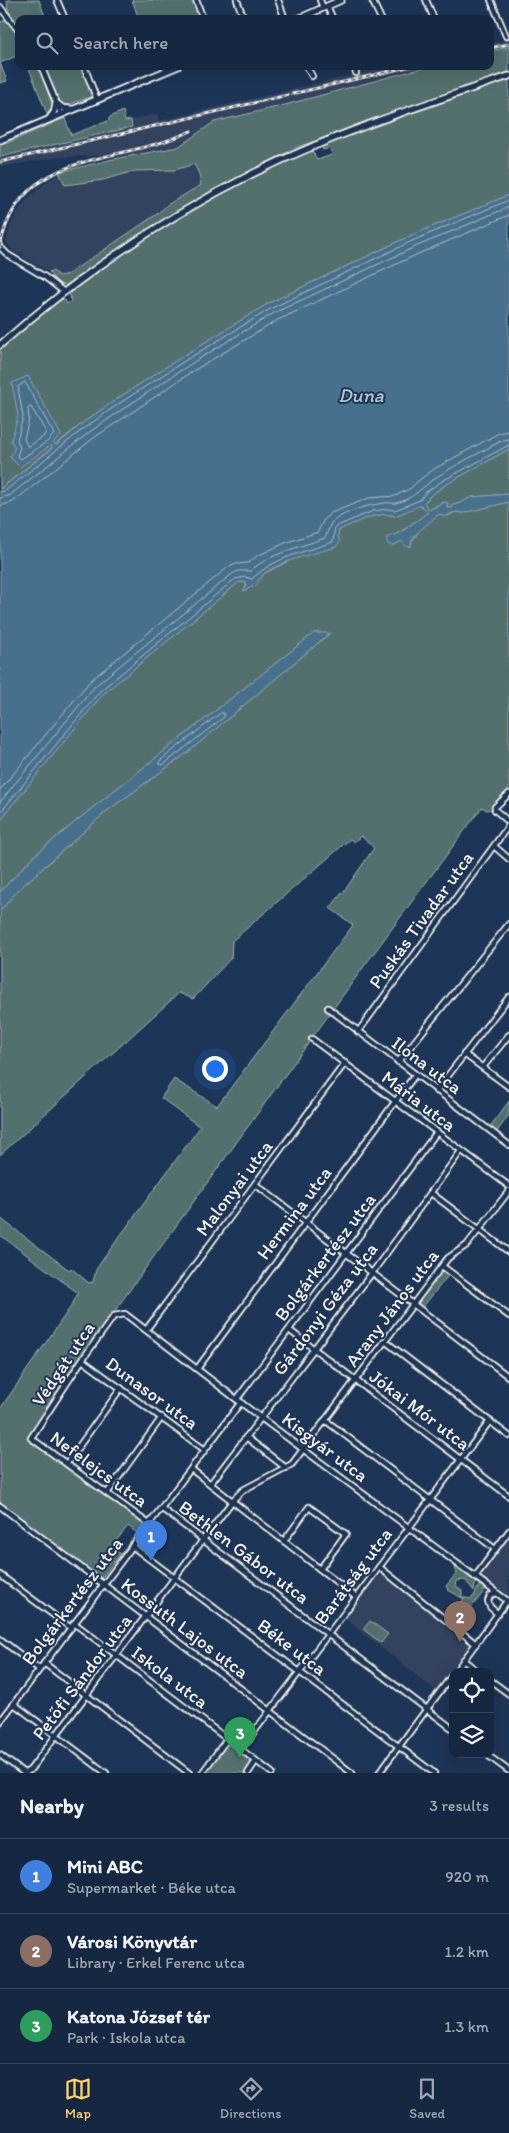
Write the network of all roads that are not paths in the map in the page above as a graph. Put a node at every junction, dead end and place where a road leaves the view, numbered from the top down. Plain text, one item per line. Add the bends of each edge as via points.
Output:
1 (57, 0) edge
2 (196, 0) edge
3 (237, 0) edge
4 (278, 0) edge
5 (320, 0) edge
6 (341, 0) edge
7 (372, 0) edge
8 (426, 0) edge
9 (491, 0) edge
10 (0, 7) edge
11 (325, 7) junction
12 (63, 15) edge
13 (202, 15) edge
14 (243, 15) edge
15 (284, 15) edge
16 (307, 15) edge
17 (330, 15) edge
18 (379, 15) edge
19 (432, 15) edge
20 (15, 25) edge
21 (506, 36) dead end
22 (43, 70) edge
23 (86, 70) edge
24 (168, 70) edge
25 (308, 70) edge
26 (312, 76) dead end
27 (509, 76) edge
28 (97, 100) junction
29 (56, 101) junction
30 (75, 109) junction
31 (61, 114) junction
32 (47, 120) junction
33 (0, 140) edge
34 (0, 247) edge
35 (64, 292) junction
36 (0, 345) edge
37 (509, 794) edge
38 (509, 824) edge
39 (494, 846) junction
40 (509, 859) edge
41 (509, 924) edge
42 (507, 930) edge
43 (509, 997) edge
44 (328, 1008) dead end
45 (358, 1032) junction
46 (508, 1038) edge
47 (312, 1039) dead end
48 (464, 1054) junction
49 (398, 1062) junction
50 (345, 1063) junction
51 (483, 1067) junction
52 (415, 1075) junction
53 (509, 1087) edge
54 (436, 1091) junction
55 (396, 1102) junction
56 (436, 1132) junction
57 (509, 1145) edge
58 (461, 1151) junction
59 (255, 1184) junction
60 (509, 1186) edge
61 (509, 1191) edge
62 (432, 1193) junction
63 (306, 1222) junction
64 (479, 1230) junction
65 (509, 1252) edge
66 (346, 1253) junction
67 (442, 1266) junction
68 (372, 1273) junction
69 (413, 1304) junction
70 (125, 1314) joint
71 (509, 1316) edge
72 (146, 1330) junction
73 (289, 1330) junction
74 (385, 1341) junction
75 (314, 1349) junction
76 (82, 1360) junction
77 (197, 1369) junction
78 (509, 1377) edge
79 (356, 1380) junction
80 (121, 1388) junction
81 (239, 1400) junction
82 (162, 1417) junction
83 (261, 1418) junction
84 (325, 1420) junction
85 (490, 1421) junction
86 (509, 1436) edge
87 (246, 1437) junction
88 (31, 1438) joint
89 (304, 1449) junction
90 (205, 1450) junction
91 (460, 1460) junction
92 (67, 1463) junction
93 (286, 1468) junction
94 (191, 1469) junction
95 (211, 1483) junction
96 (108, 1492) junction
97 (509, 1496) edge
98 (430, 1499) junction
99 (233, 1500) junction
100 (0, 1506) edge
101 (161, 1508) junction
102 (149, 1524) junction
103 (408, 1528) junction
104 (509, 1531) edge
105 (284, 1540) junction
106 (204, 1541) junction
107 (132, 1546) junction
108 (495, 1549) junction
109 (379, 1567) junction
110 (320, 1569) junction
111 (0, 1575) edge
112 (475, 1577) junction
113 (175, 1578) junction
114 (103, 1584) junction
115 (496, 1593) junction
116 (356, 1597) junction
117 (508, 1601) edge
118 (498, 1614) junction
119 (146, 1617) junction
120 (73, 1625) junction
121 (327, 1634) junction
122 (0, 1640) edge
123 (476, 1644) junction
124 (116, 1655) junction
125 (463, 1660) junction
126 (44, 1663) junction
127 (457, 1668) edge
128 (474, 1668) edge
129 (39, 1669) junction
130 (299, 1672) junction
131 (449, 1680) edge
132 (494, 1683) edge
133 (509, 1694) edge
134 (86, 1695) junction
135 (14, 1704) junction
136 (0, 1710) edge
137 (270, 1710) junction
138 (426, 1710) junction
139 (6, 1714) junction
140 (0, 1722) edge
141 (449, 1726) edge
142 (56, 1735) junction
143 (227, 1739) junction
144 (399, 1746) junction
145 (241, 1749) junction
146 (0, 1755) edge
147 (491, 1758) edge
148 (256, 1761) junction
149 (509, 1771) edge
150 (24, 1773) edge
151 (106, 1773) edge
152 (189, 1773) edge
153 (202, 1773) edge
154 (248, 1773) edge
155 (272, 1773) edge
156 (352, 1773) edge
157 (379, 1773) edge
158 (434, 1773) edge

1 - 12 street
2 - 13 street
3 - 14 street
4 - 15 street
5 - 11 street
6 - 11 main road
7 - 18 street
8 - 19 street
9 - 21 street
10 - 20 street
11 - 16 main road
11 - 17 street
22 - 29 street
23 - 28 street
24 - 28 main road
25 - 26 street
27 - 35 main road via 368,125 255,173 147,233
28 - 30 main road
29 - 30 street via 63,108
29 - 31 street
29 - 32 street via 54,112
30 - 31 main road
31 - 32 main road
32 - 33 main road
34 - 35 street
35 - 36 main road
37 - 38 street via 495,810
38 - 39 street, Puskás Tivadar utca
39 - 40 street
39 - 45 street, Puskás Tivadar utca
41 - 42 street
42 - 49 street
43 - 48 street
44 - 45 street, Ilona utca
45 - 49 street, Ilona utca
46 - 51 street
47 - 50 street, Mária utca
48 - 51 street
48 - 54 street
49 - 52 street, Ilona utca
50 - 55 street, Mária utca
50 - 59 street, Malonyai utca
51 - 53 street
52 - 54 street, Ilona utca
52 - 55 street, Hermina utca
54 - 57 street, Ilona utca
55 - 56 street, Mária utca
55 - 63 street, Hermina utca
56 - 58 street, Mária utca
56 - 66 street, Bolgárkertész utca
58 - 60 street, Mária utca
58 - 62 street, Gárdonyi Géza utca
59 - 63 street
59 - 72 street, Malonyai utca
61 - 64 street, Arany János utca
62 - 64 street
62 - 68 street, Gárdonyi Géza utca
63 - 66 street
63 - 77 street, Hermina utca
64 - 65 street
64 - 67 street, Arany János utca
66 - 68 street
66 - 73 street, Bolgárkertész utca
67 - 69 street, Arany János utca
67 - 71 street
68 - 69 street
68 - 75 street, Gárdonyi Géza utca
69 - 74 street, Arany János utca
69 - 78 street
70 - 72 street, Kisgyár utca
70 - 76 street, Védgát utca via 114,1316
72 - 77 street, Kisgyár utca
73 - 75 street, Jókai Mór utca
73 - 81 street, Bolgárkertész utca
74 - 79 street, Arany János utca
74 - 85 street
75 - 79 street, Jókai Mór utca
75 - 83 street, Gárdonyi Géza utca
76 - 80 street, Dunasor utca
76 - 88 street, Védgát utca
77 - 81 street, Kisgyár utca
79 - 84 street, Arany János utca
79 - 91 street, Jókai Mór utca
80 - 82 street, Dunasor utca
80 - 92 street
81 - 83 street, Kisgyár utca
81 - 90 street, Bolgárkertész utca
82 - 90 street, Dunasor utca
82 - 96 street
83 - 87 street, Gárdonyi Géza utca
83 - 89 street, Kisgyár utca
84 - 89 street, Arany János utca
84 - 98 street
85 - 86 street
85 - 91 street, Barátság utca
87 - 93 street
87 - 95 street, Gárdonyi Géza utca
88 - 92 street, Nefelejcs utca
89 - 93 street, Petőfi Sándor utca
89 - 103 street, Kisgyár utca
90 - 94 street, Bolgárkertész utca
91 - 97 street, Jókai Mór utca
91 - 98 street, Barátság utca
92 - 96 street, Nefelejcs utca
93 - 99 street, Petőfi Sándor utca via 243,1490
94 - 95 street
94 - 101 street, Bolgárkertész utca
95 - 99 street
96 - 102 street, Nefelejcs utca
98 - 103 street, Barátság utca
98 - 108 street
99 - 105 street
99 - 106 street, Petőfi Sándor utca
100 - 114 street, Kossuth Lajos utca
101 - 102 street, Bolgárkertész utca
101 - 106 street, Bethlen Gábor utca
102 - 107 street, Bolgárkertész utca
103 - 109 street, Barátság utca
103 - 112 street, Kisgyár utca
104 - 108 street
105 - 110 street
105 - 110 street via 309,1507 346,1534
106 - 113 street, Petőfi Sándor utca
106 - 121 street, Bethlen Gábor utca
107 - 113 street, Béke utca
107 - 114 street, Bolgárkertész utca
108 - 112 street
109 - 116 street, Barátság utca
109 - 123 street
110 - 116 street
111 - 120 street, Iskola utca
112 - 115 street, Kisgyár utca
113 - 119 street, Petőfi Sándor utca
113 - 130 street, Béke utca
114 - 119 street, Kossuth Lajos utca
114 - 120 street, Bolgárkertész utca
115 - 117 street, Kisgyár utca
115 - 118 street via 488,1601
116 - 121 street, Barátság utca
117 - 118 street
118 - 123 street
119 - 124 street, Petőfi Sándor utca
119 - 137 street, Kossuth Lajos utca
120 - 124 street, Iskola utca
120 - 126 street, Bolgárkertész utca
121 - 130 street, Barátság utca
121 - 138 street, Bethlen Gábor utca
122 - 129 street
123 - 125 street
124 - 134 street, Petőfi Sándor utca
124 - 143 street, Iskola utca
125 - 127 street
125 - 128 street
126 - 129 street, Bolgárkertész utca
126 - 134 street
129 - 135 street, Bolgárkertész utca
130 - 137 street, Barátság utca
130 - 144 street, Béke utca
131 - 138 street
132 - 133 street
134 - 142 street, Petőfi Sándor utca
134 - 152 street
135 - 139 street, Bolgárkertész utca
135 - 142 street
136 - 139 street
137 - 145 street, Barátság utca
137 - 156 street, Kossuth Lajos utca
138 - 141 street, Bethlen Gábor utca
138 - 144 street
139 - 140 street, Bolgárkertész utca
142 - 150 street, Petőfi Sándor utca via 30,1770
142 - 151 street
143 - 145 street, Iskola utca
143 - 153 street
144 - 157 street
144 - 158 street, Béke utca
145 - 148 street, Iskola utca
146 - 150 street
147 - 149 street
148 - 154 street
148 - 155 street, Iskola utca

